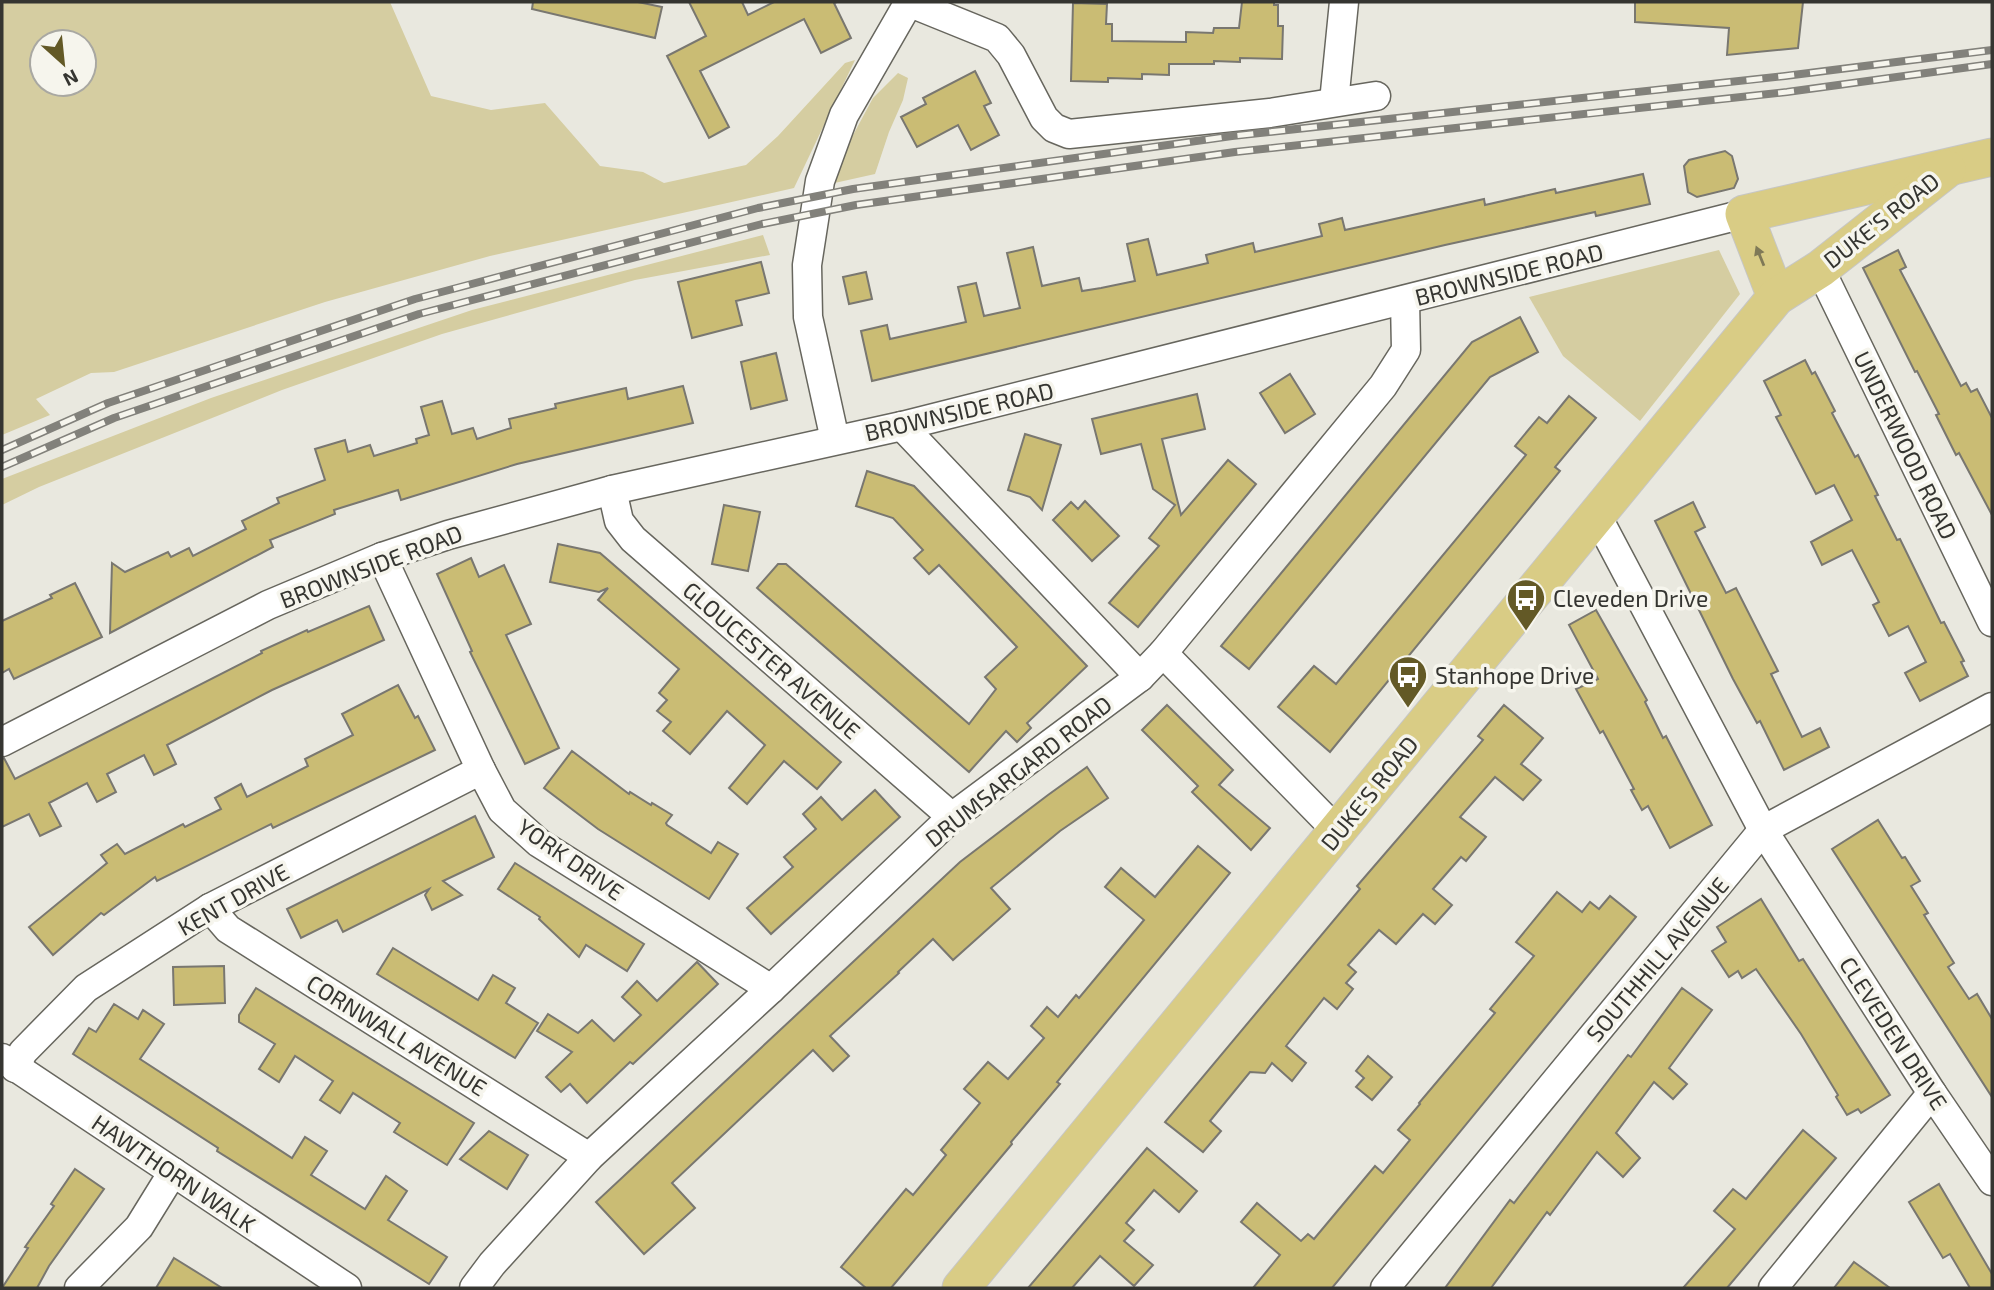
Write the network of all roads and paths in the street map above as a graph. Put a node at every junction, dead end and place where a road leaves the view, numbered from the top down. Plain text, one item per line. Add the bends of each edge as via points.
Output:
1 (908, 2) edge
2 (1344, 2) edge
3 (1376, 96) dead end
4 (1334, 102) junction
5 (1992, 157) edge
6 (1947, 169) junction
7 (1744, 214) junction
8 (1820, 269) junction
9 (1776, 298) junction
10 (1405, 300) junction
11 (901, 426) junction
12 (835, 440) junction
13 (611, 491) junction
14 (1597, 516) junction
15 (382, 557) junction
16 (1992, 622) edge
17 (1163, 653) junction
18 (1140, 677) junction
19 (1992, 707) edge
20 (2, 742) edge
21 (481, 770) junction
22 (952, 817) junction
23 (1763, 830) junction
24 (1338, 832) junction
25 (210, 908) junction
26 (771, 989) junction
27 (8, 1063) edge
28 (1932, 1093) junction
29 (589, 1157) junction
30 (173, 1172) junction
31 (1992, 1181) edge
32 (79, 1288) edge
33 (347, 1288) edge
34 (474, 1288) edge
35 (961, 1288) edge
36 (1385, 1288) edge
37 (1773, 1288) edge

1 - 4 street via 997,38 1012,55 1044,118 1069,134
1 - 12 street via 844,115 820,181 807,265 808,317
2 - 4 street
3 - 4 street
5 - 6 main road, DUKE'S ROAD
6 - 7 main road, BROWNSIDE ROAD
6 - 8 main road, DUKE'S ROAD
9 -> 7 main road
7 - 10 street, BROWNSIDE ROAD
8 - 9 main road, DUKE'S ROAD
8 - 16 street, UNDERWOOD ROAD
9 - 14 main road, DUKE'S ROAD
10 - 11 street, BROWNSIDE ROAD
10 - 17 street, DRUMSARGARD ROAD via 1406,350 1384,386
11 - 12 street, BROWNSIDE ROAD
11 - 18 street
12 - 13 street, BROWNSIDE ROAD
13 - 15 street, BROWNSIDE ROAD
13 - 22 street, GLOUCESTER AVENUE via 619,521 633,539
14 - 23 street, CLEVEDEN DRIVE
14 - 24 main road, DUKE'S ROAD
15 - 20 street, BROWNSIDE ROAD via 268,605
15 - 21 street, YORK DRIVE
17 - 18 street, DRUMSARGARD ROAD
17 - 24 street
18 - 22 street, DRUMSARGARD ROAD
19 - 23 street, SOUTHHILL AVENUE
21 - 25 street, KENT DRIVE
21 - 26 street, YORK DRIVE via 502,810 539,844
22 - 26 street, DRUMSARGARD ROAD
23 - 28 street, CLEVEDEN DRIVE
23 - 36 street, SOUTHHILL AVENUE
24 - 35 main road, DUKE'S ROAD
25 - 27 street, KENT DRIVE via 86,988
25 - 29 street, CORNWALL AVENUE via 228,929
26 - 29 street, DRUMSARGARD ROAD
27 - 30 street, HAWTHORN WALK
28 - 31 street, CLEVEDEN DRIVE
28 - 37 street
29 - 34 street, DRUMSARGARD ROAD
30 - 32 street via 139,1227
30 - 33 street, HAWTHORN WALK

